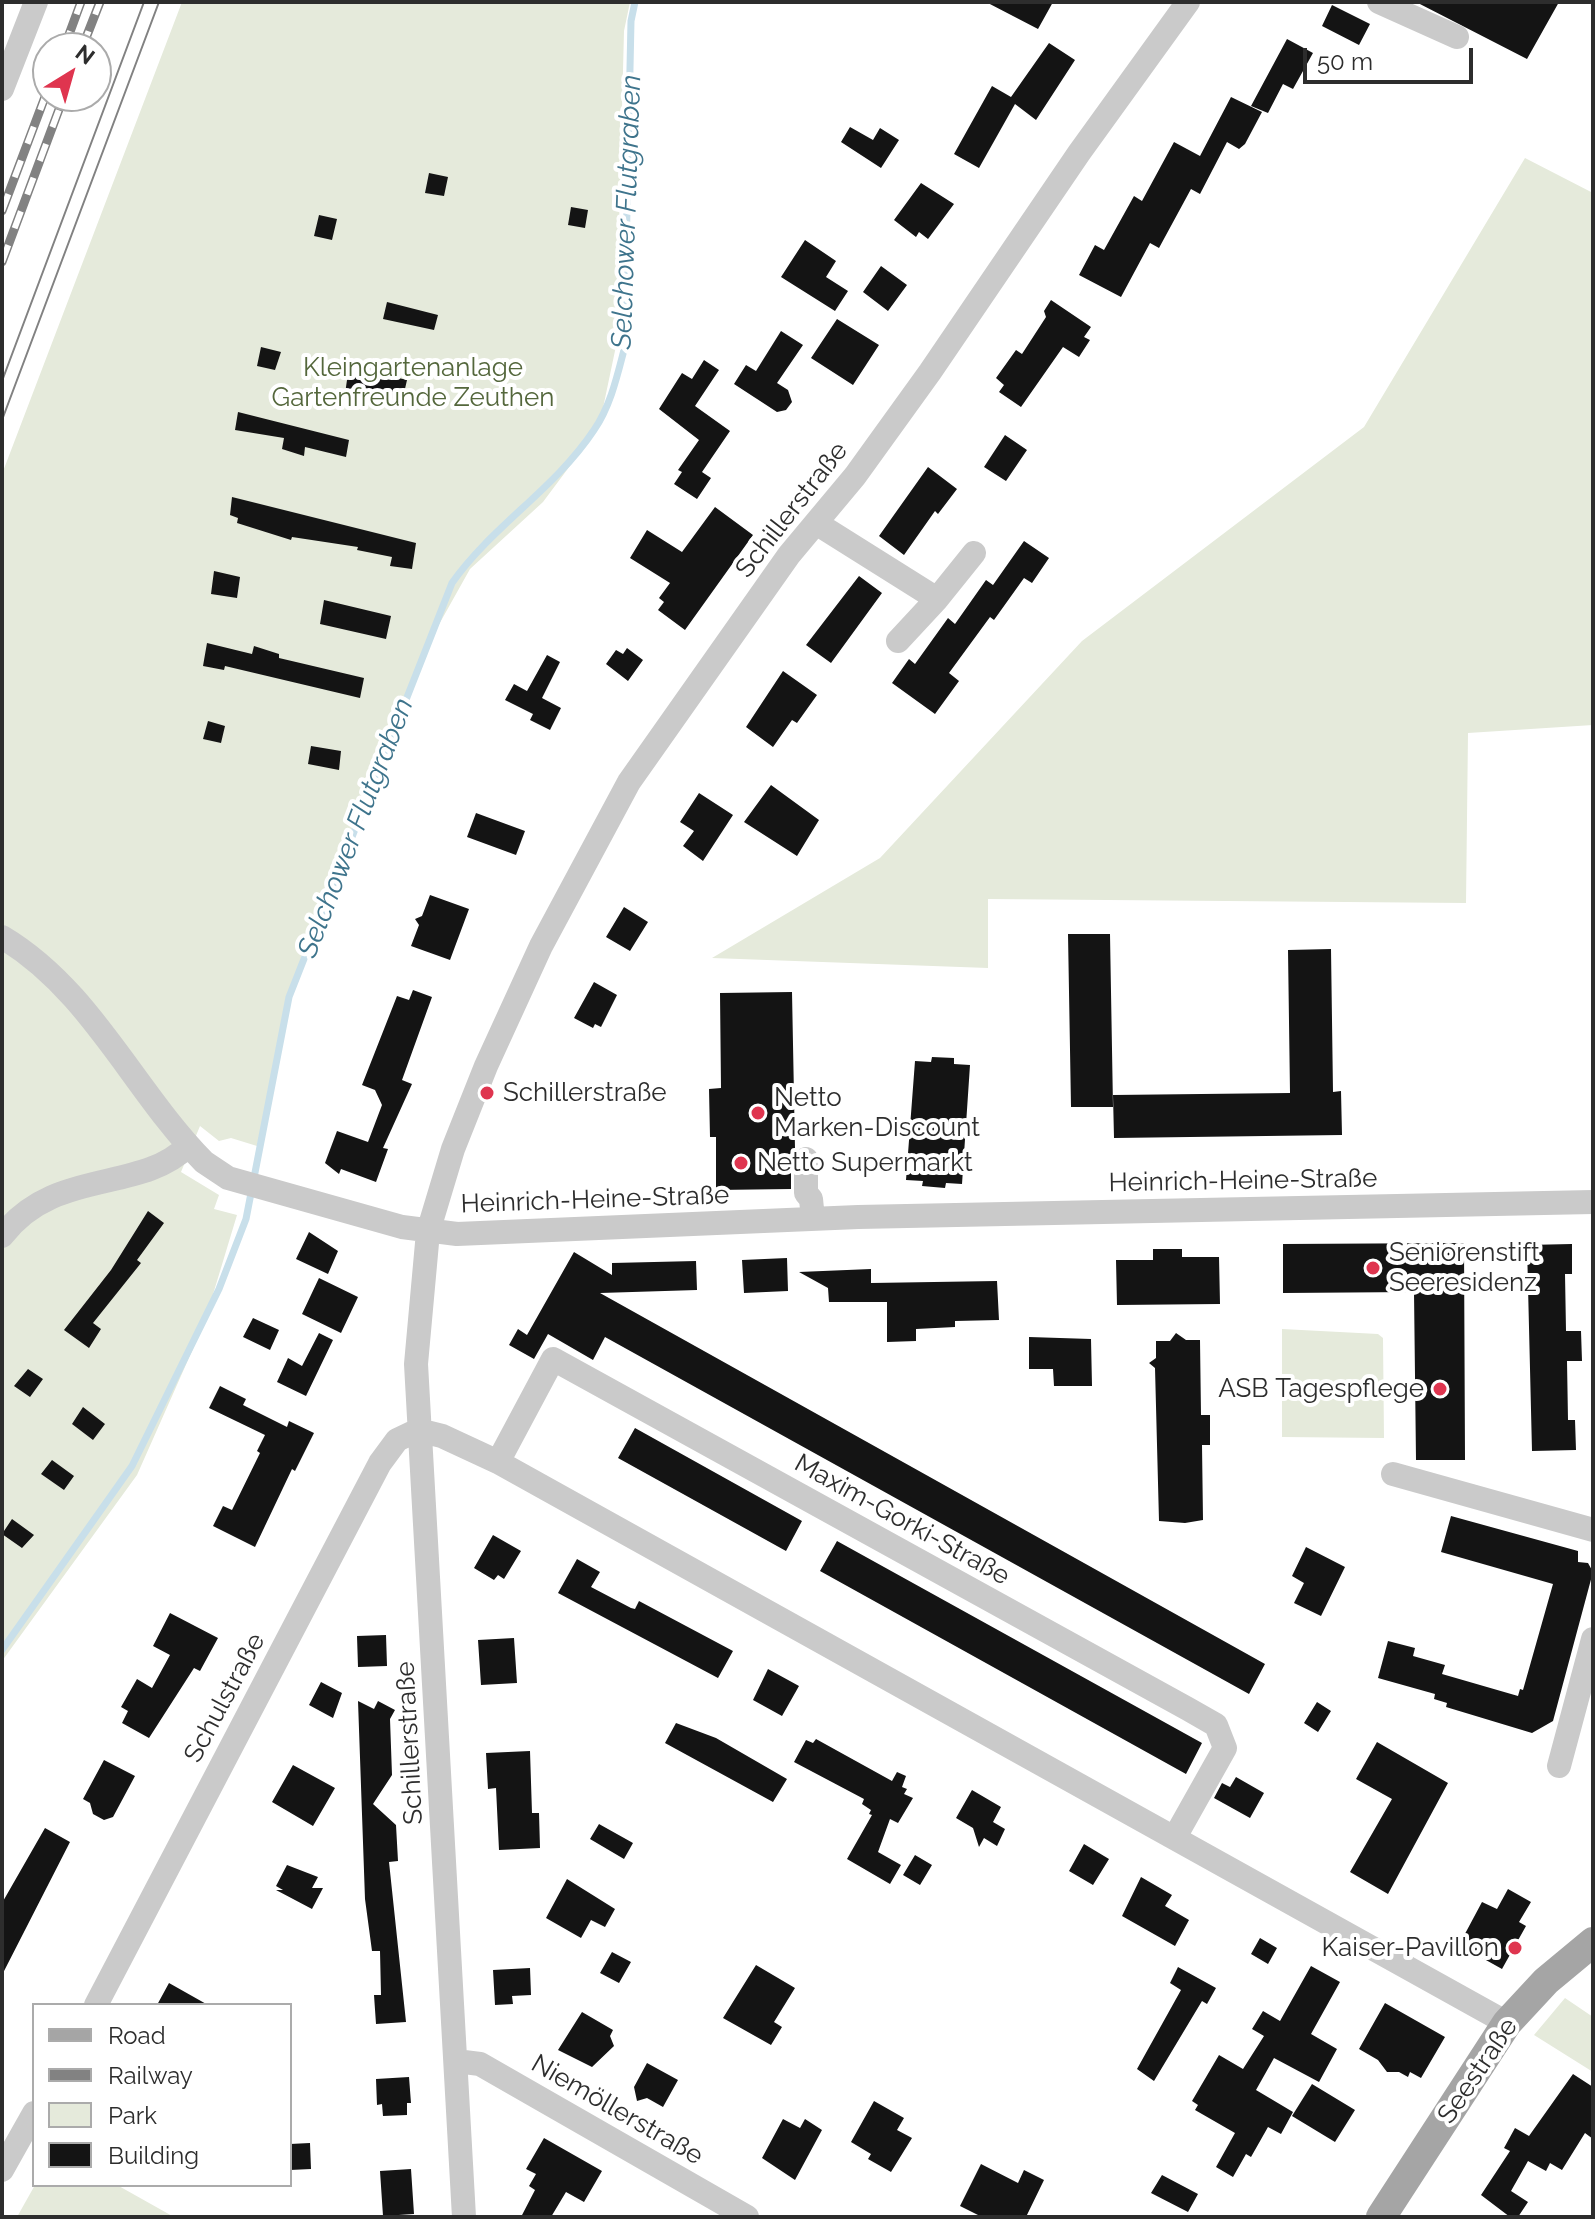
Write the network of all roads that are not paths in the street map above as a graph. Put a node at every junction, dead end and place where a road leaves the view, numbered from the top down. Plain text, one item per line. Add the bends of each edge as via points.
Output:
1 (36, 2) edge
2 (1188, 2) edge
3 (1379, 2) edge
4 (1457, 37) dead end
5 (2, 89) edge
6 (816, 523) junction
7 (974, 553) dead end
8 (937, 599) junction
9 (898, 641) dead end
10 (2, 937) edge
11 (188, 1146) junction
12 (806, 1159) dead end
13 (1593, 1202) edge
14 (813, 1219) junction
15 (428, 1232) junction
16 (2, 1236) edge
17 (418, 1430) junction
18 (498, 1462) junction
19 (1393, 1474) dead end
20 (1593, 1530) edge
21 (1593, 1639) edge
22 (1559, 1766) dead end
23 (1175, 1837) junction
24 (1593, 1942) edge
25 (97, 2003) edge
26 (1507, 2023) junction
27 (456, 2061) junction
28 (32, 2117) edge
29 (2, 2170) edge
30 (464, 2217) edge
31 (747, 2217) edge
32 (1381, 2217) edge

1 - 5 street
2 - 6 street, Schillerstraße via 930,372
3 - 4 street
6 - 8 street
6 - 15 street, Schillerstraße via 629,782 600,834 486,1066
7 - 8 street
8 - 9 street
10 - 11 street, Heinrich-Heine-Straße via 27,952 76,999
11 - 15 street, Heinrich-Heine-Straße via 228,1178
11 - 16 street via 157,1167 41,1200
12 - 14 street
13 - 14 street, Heinrich-Heine-Straße
14 - 15 street, Heinrich-Heine-Straße
15 - 17 street, Schillerstraße via 416,1364
17 - 18 street
17 - 25 street, Schulstraße via 397,1440 380,1463
17 - 27 street, Schillerstraße
18 - 23 street
18 - 23 street, Maxim-Gorki-Straße via 553,1359 1216,1725 1225,1748
19 - 20 street
21 - 22 street
23 - 26 street
24 - 26 main road, Seestraße
26 - 32 main road, Seestraße
27 - 30 street, Schillerstraße
27 - 31 street, Niemöllerstraße via 480,2064
28 - 29 street

